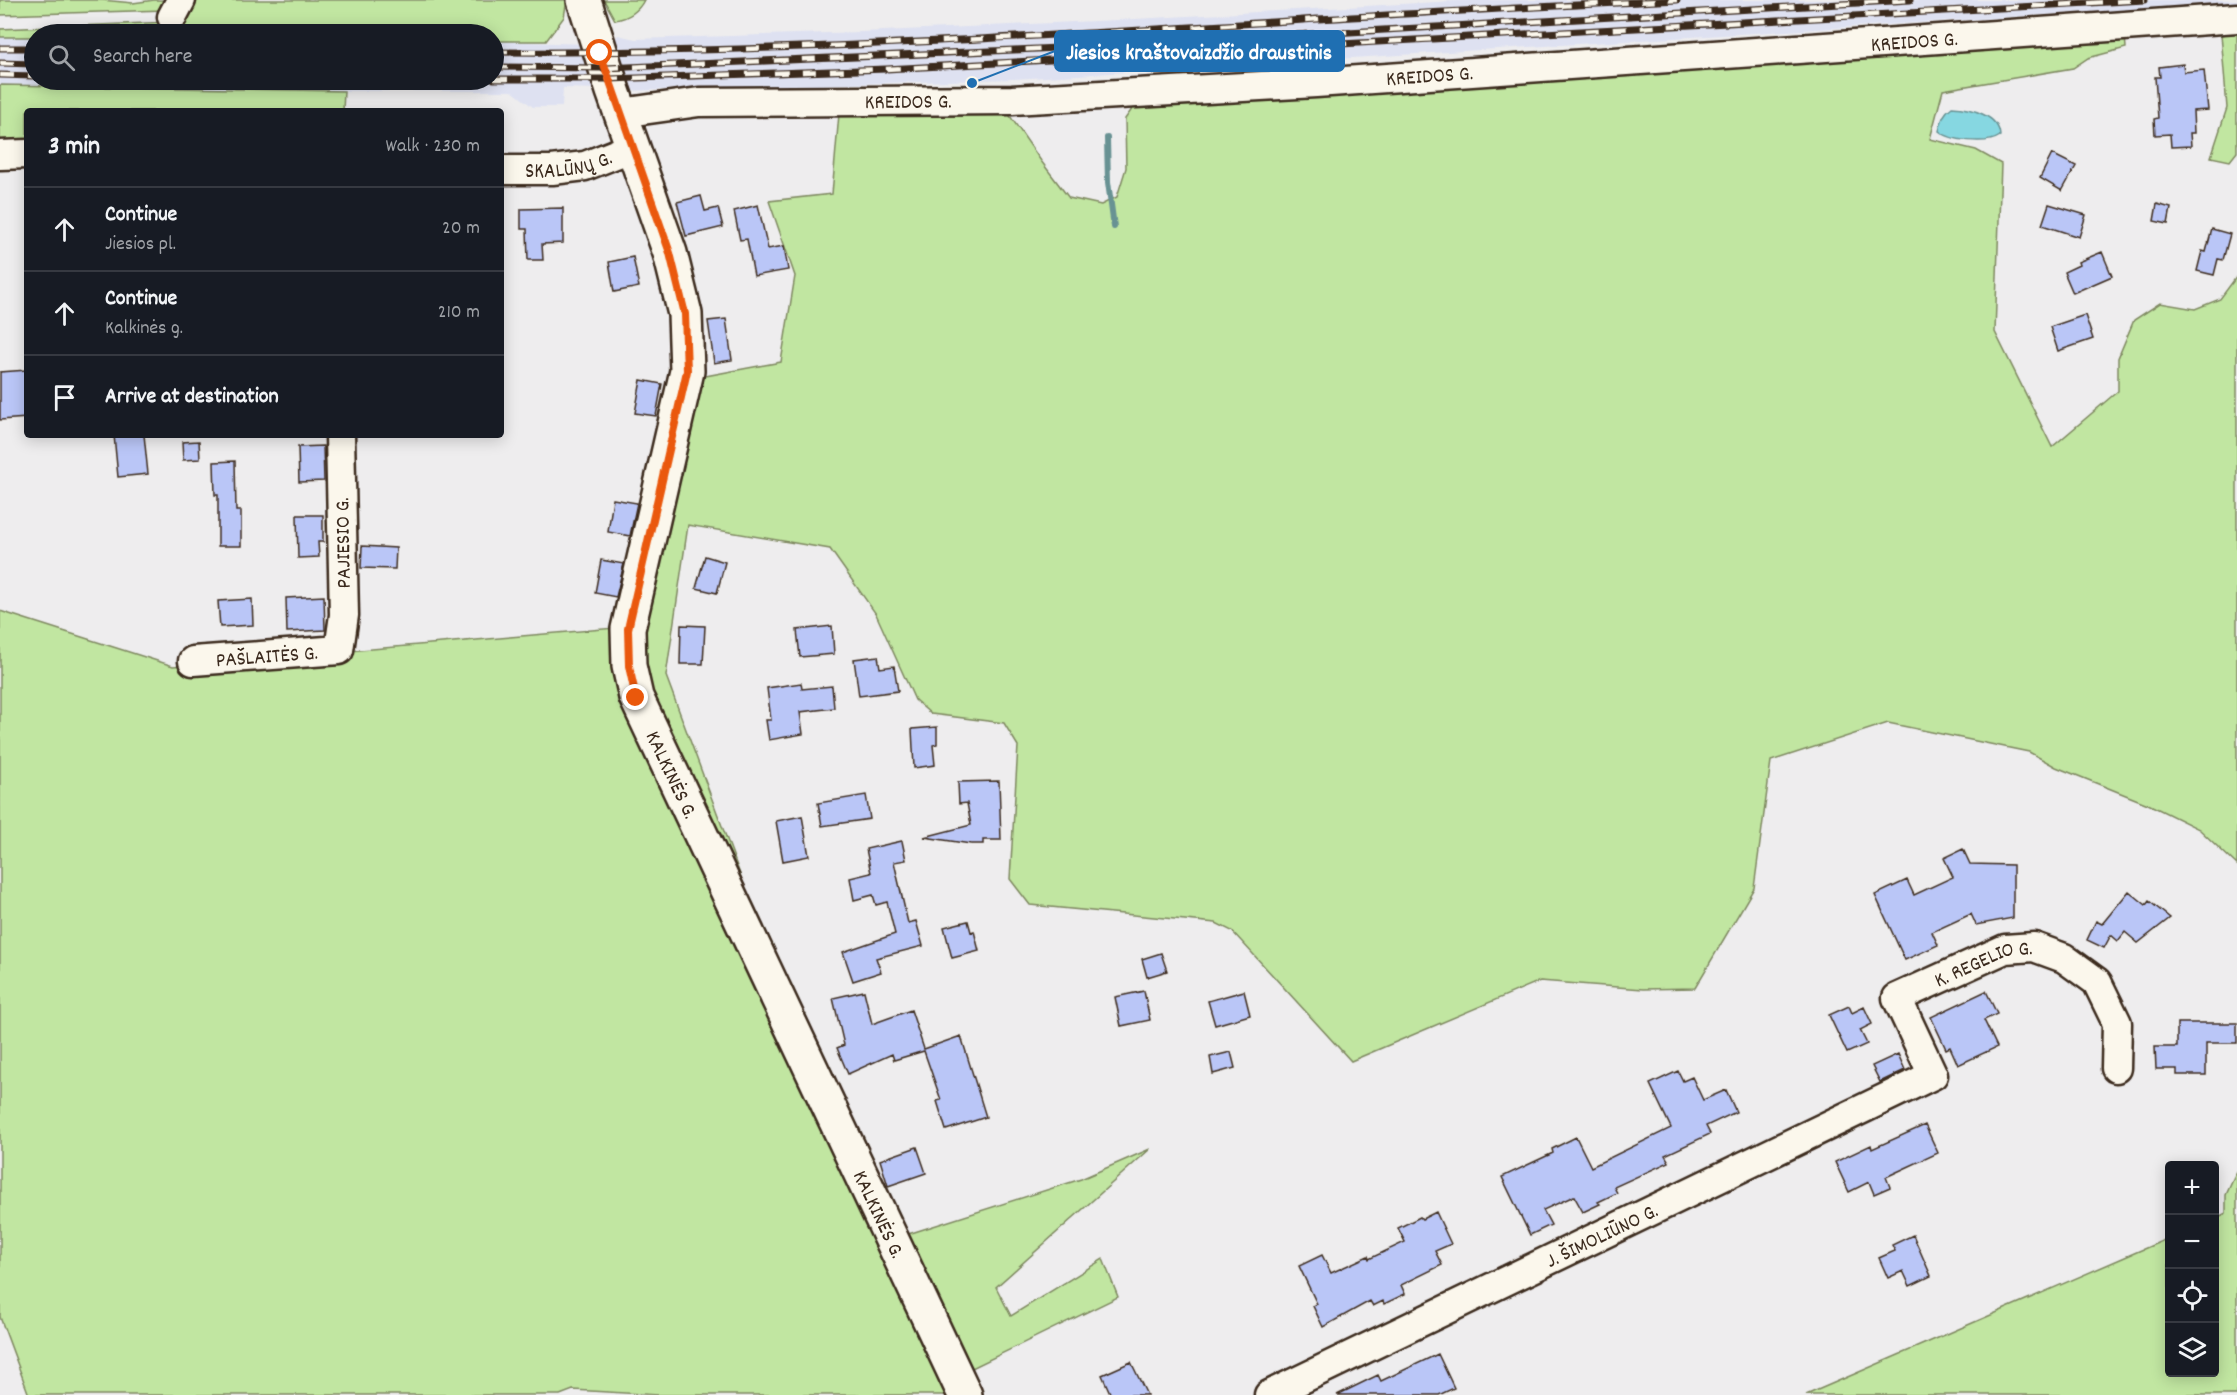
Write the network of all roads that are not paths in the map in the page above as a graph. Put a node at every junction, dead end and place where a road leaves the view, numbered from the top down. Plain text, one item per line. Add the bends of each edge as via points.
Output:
1 (584, 0) edge
2 (2237, 18) edge
3 (621, 113) junction
4 (633, 147) junction
5 (24, 154) edge
6 (0, 155) edge
7 (504, 170) edge
8 (340, 438) edge
9 (339, 650) joint
10 (193, 661) dead end
11 (2116, 1068) dead end
12 (1934, 1076) joint
13 (1317, 1385) edge
14 (965, 1395) edge
15 (1269, 1395) edge

1 - 3 main road, KALKINĖS G.
2 - 3 street, KREIDOS G. via 1304,84 1012,100 699,102
3 - 4 main road, KALKINĖS G.
4 - 7 street, SKALŪNŲ G. via 585,166
4 - 14 main road, KALKINĖS G. via 670,253 685,314 687,371 628,629 629,666 636,698
5 - 6 street
8 - 9 street, PAJIESIO G. via 344,615
9 - 10 street, PAŠLAITĖS G.
11 - 12 street, K. REGELIO G. via 2117,1023 2097,982 2064,958 2034,947 2006,948 1897,998
12 - 13 street, J. ŠIMOLIŪNO G.
13 - 15 street, J. ŠIMOLIŪNO G.

